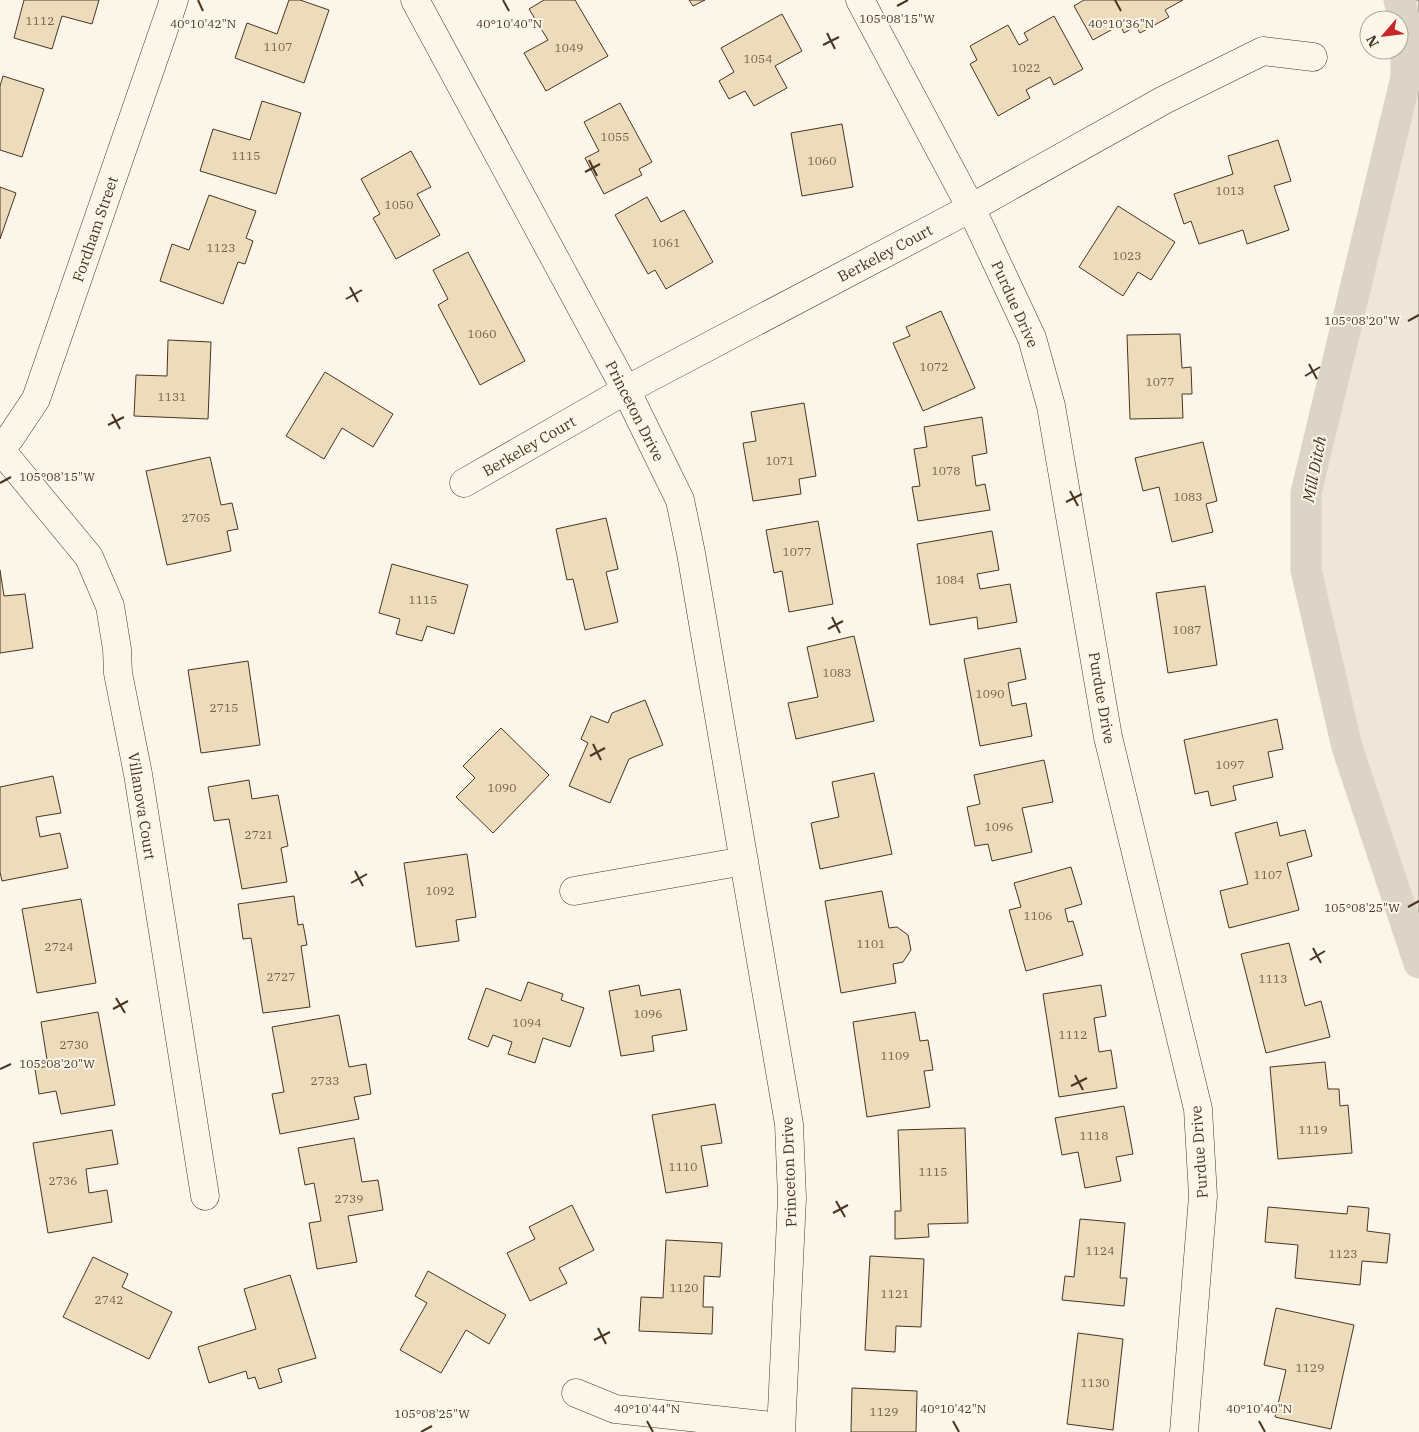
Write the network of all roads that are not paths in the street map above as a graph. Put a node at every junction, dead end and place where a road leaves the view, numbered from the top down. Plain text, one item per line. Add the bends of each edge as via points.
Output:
1 (174, 0) edge
2 (415, 0) edge
3 (860, 0) edge
4 (1313, 57) dead end
5 (971, 208) junction
6 (626, 390) junction
7 (0, 449) edge
8 (464, 483) dead end
9 (744, 861) junction
10 (574, 891) dead end
11 (205, 1196) dead end
12 (576, 1393) dead end
13 (781, 1430) edge
14 (1184, 1432) edge

1 - 7 street, Fordham Street via 36,399
2 - 6 street, Princeton Drive
3 - 5 street, Purdue Drive
4 - 5 street, Berkeley Court via 1263,51 1164,100
5 - 6 street, Berkeley Court
5 - 14 street, Purdue Drive via 1032,338 1051,406 1108,737 1198,1109 1203,1196
6 - 8 street, Berkeley Court
6 - 9 street, Princeton Drive via 680,500 692,553
7 - 11 street, Villanova Court via 89,557 110,606 118,673 138,774
9 - 10 street
9 - 13 street, Princeton Drive via 789,1124 792,1198
12 - 13 street, Princeton Drive via 615,1409

